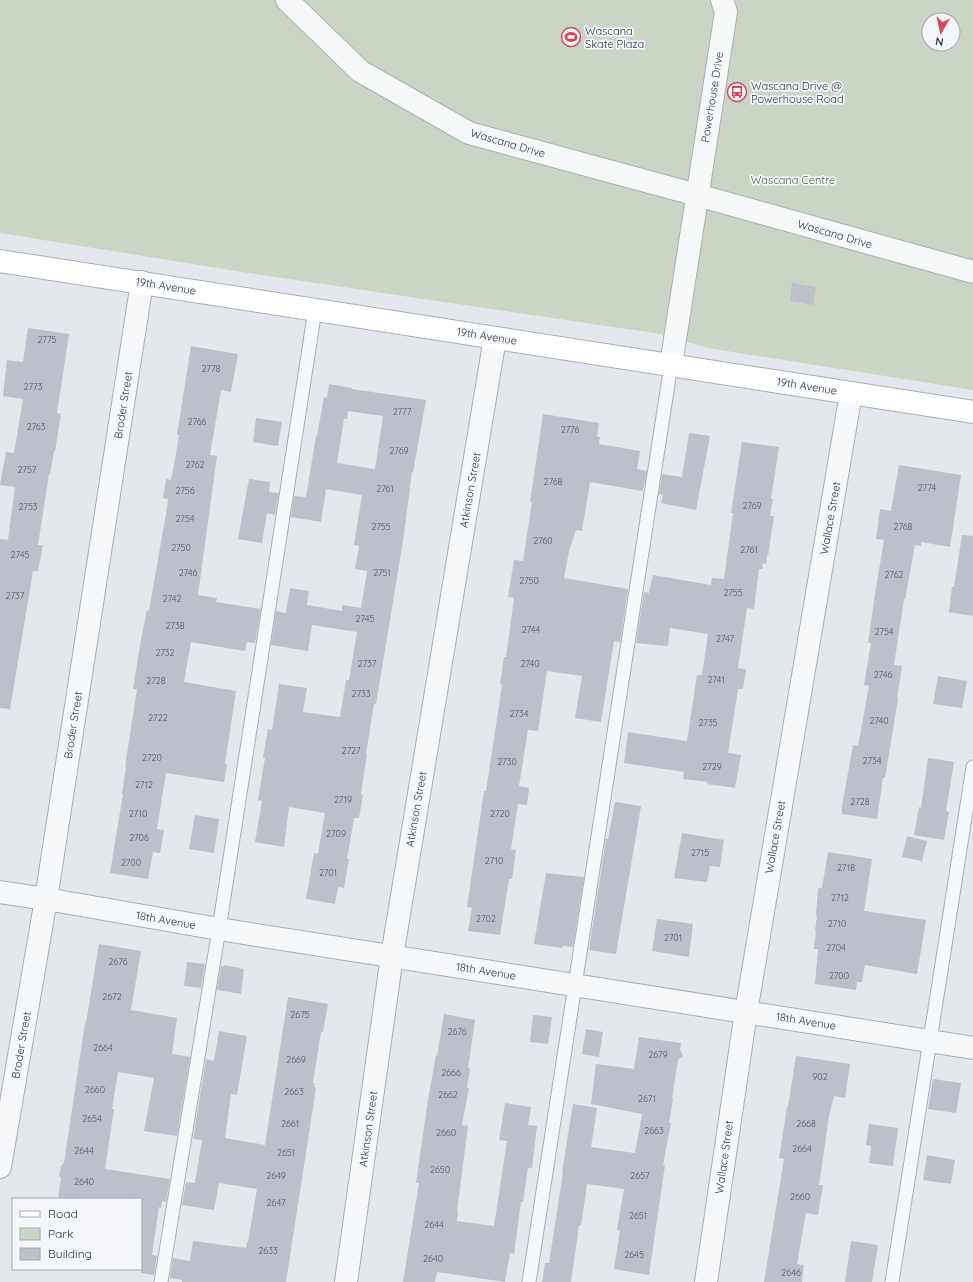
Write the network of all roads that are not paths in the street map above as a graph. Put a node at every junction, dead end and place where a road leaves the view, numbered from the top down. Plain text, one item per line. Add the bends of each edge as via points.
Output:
1 (287, 0) edge
2 (722, 0) edge
3 (697, 195) junction
4 (0, 261) edge
5 (973, 272) edge
6 (142, 282) junction
7 (315, 310) junction
8 (495, 338) junction
9 (671, 365) junction
10 (851, 393) junction
11 (973, 412) edge
12 (973, 767) edge
13 (0, 892) edge
14 (46, 899) junction
15 (219, 929) junction
16 (392, 956) junction
17 (575, 985) junction
18 (746, 1012) junction
19 (929, 1041) junction
20 (973, 1048) edge
21 (0, 1167) edge
22 (160, 1282) edge
23 (346, 1282) edge
24 (529, 1282) edge
25 (706, 1282) edge
26 (892, 1282) edge

1 - 3 street, Wascana Drive via 360,71 469,134
2 - 3 street, Powerhouse Drive via 726,12
3 - 5 street, Wascana Drive
3 - 9 street
4 - 6 street, 19th Avenue
6 - 7 street, 19th Avenue
6 - 14 street, Broder Street
7 - 8 street, 19th Avenue
7 - 15 lane
8 - 9 street, 19th Avenue
8 - 16 street, Atkinson Street
9 - 10 street, 19th Avenue
9 - 17 lane
10 - 11 street, 19th Avenue
10 - 18 street, Wallace Street
12 - 19 lane
13 - 14 street, 18th Avenue
14 - 15 street, 18th Avenue
14 - 21 street, Broder Street
15 - 16 street, 18th Avenue
15 - 22 lane
16 - 17 street, 18th Avenue
16 - 23 street, Atkinson Street
17 - 18 street, 18th Avenue
17 - 24 lane
18 - 19 street, 18th Avenue
18 - 25 street, Wallace Street
19 - 20 street, 18th Avenue
19 - 26 lane

